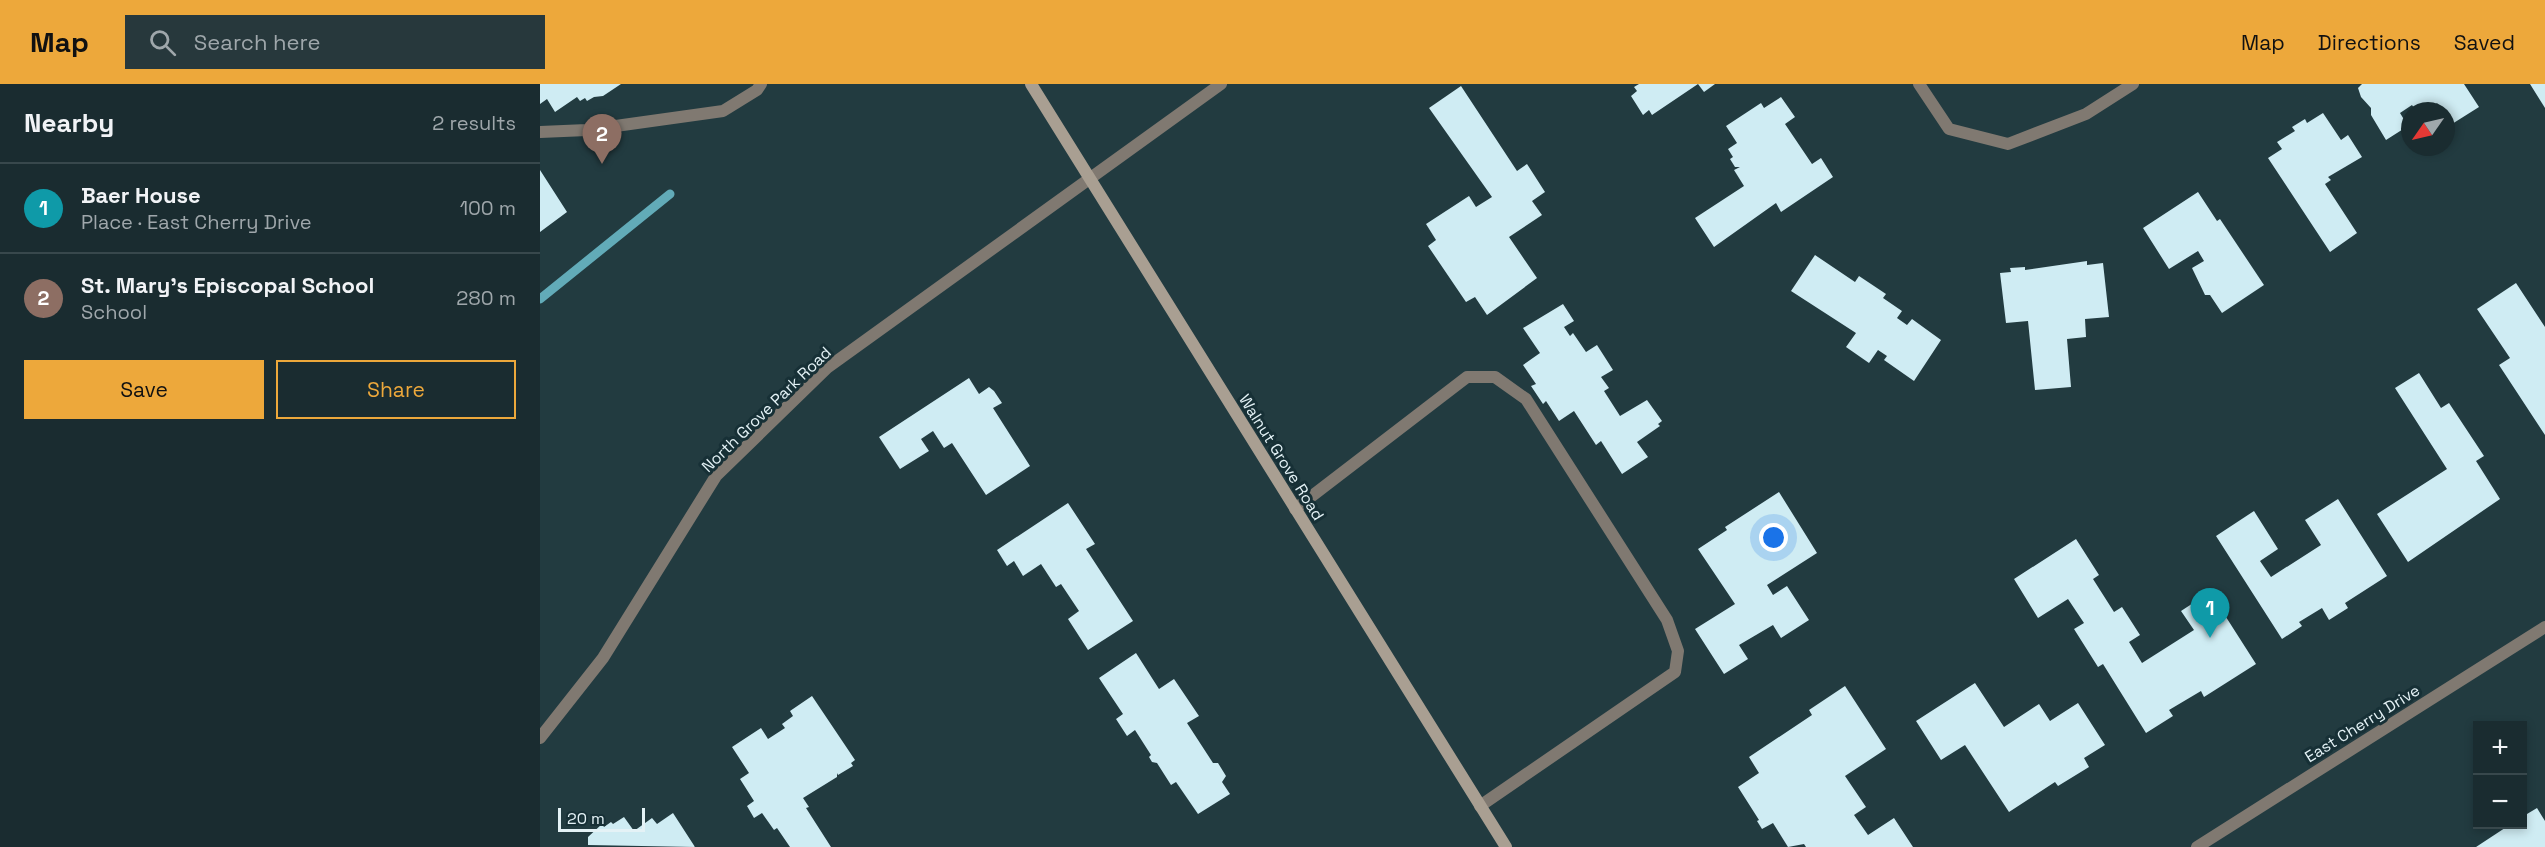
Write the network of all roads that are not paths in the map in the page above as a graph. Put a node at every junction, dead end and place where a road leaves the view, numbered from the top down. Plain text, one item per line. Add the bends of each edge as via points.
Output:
1 (761, 84) edge
2 (1031, 84) edge
3 (1221, 84) edge
4 (1919, 84) edge
5 (2133, 84) edge
6 (540, 132) edge
7 (1091, 177) junction
8 (1295, 509) junction
9 (2545, 627) edge
10 (540, 738) edge
11 (1480, 806) junction
12 (1506, 847) edge
13 (2197, 847) edge

1 - 6 street via 723,111 587,130
2 - 7 main road, Walnut Grove Road
3 - 7 street, North Grove Park Road
4 - 5 street via 1949,129 2008,144 2086,114
7 - 8 main road, Walnut Grove Road
7 - 10 street, North Grove Park Road via 827,368 716,476 603,658
8 - 11 main road, Walnut Grove Road
8 - 11 street via 1467,377 1495,377 1526,399 1667,620 1678,651 1675,672
9 - 13 street, East Cherry Drive
11 - 12 main road, Walnut Grove Road

